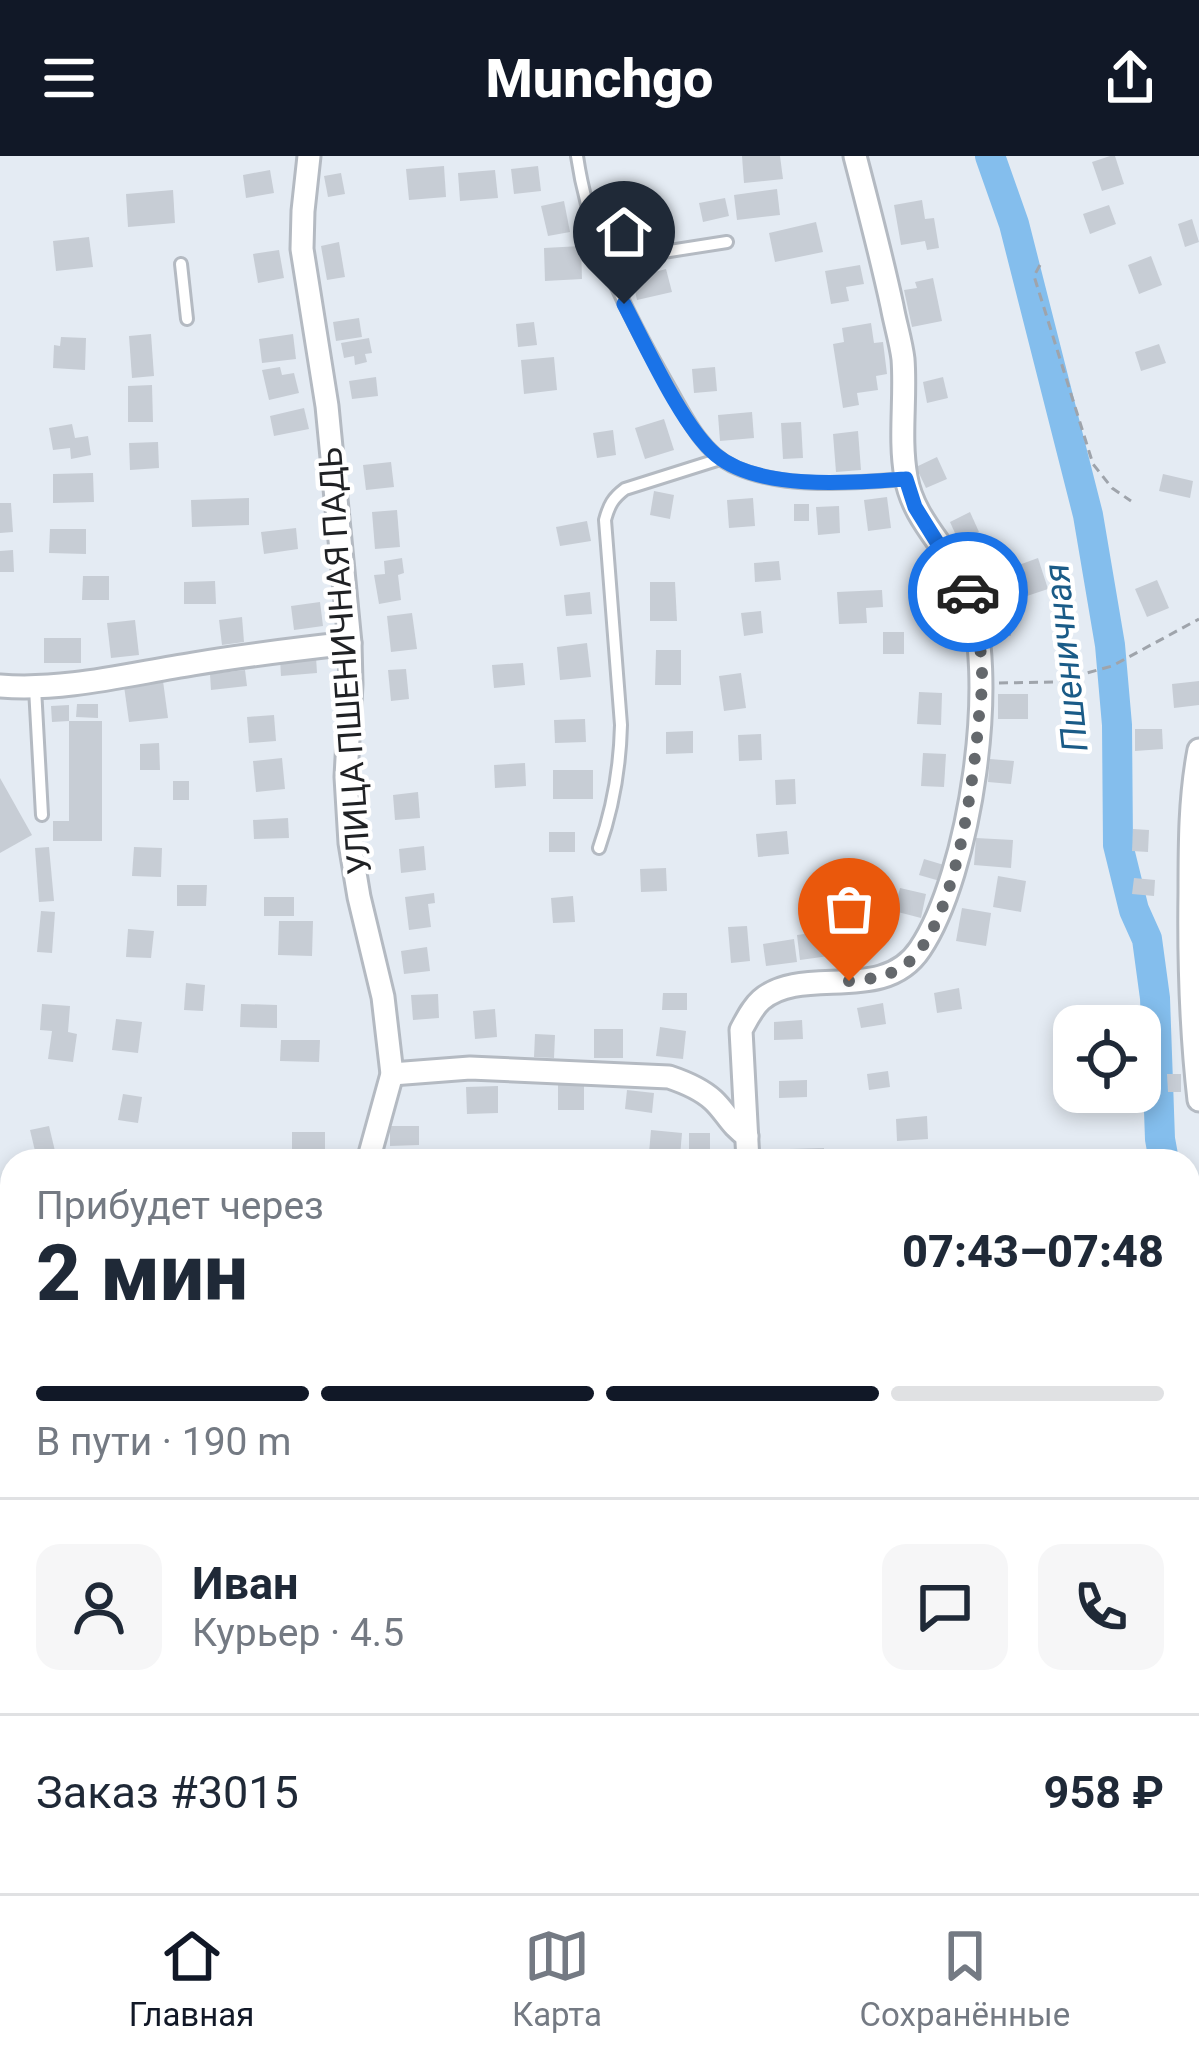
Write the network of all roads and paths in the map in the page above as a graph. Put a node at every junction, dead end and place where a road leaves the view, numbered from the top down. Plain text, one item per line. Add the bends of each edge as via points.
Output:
1 (309, 156) edge
2 (577, 156) edge
3 (854, 156) edge
4 (727, 242) dead end
5 (606, 262) junction
6 (181, 263) dead end
7 (1040, 265) dead end
8 (187, 319) dead end
9 (720, 458) junction
10 (906, 479) junction
11 (1131, 501) dead end
12 (1199, 619) edge
13 (350, 644) junction
14 (982, 683) junction
15 (0, 686) edge
16 (35, 688) junction
17 (1199, 750) edge
18 (42, 815) dead end
19 (598, 848) dead end
20 (392, 1074) junction
21 (1199, 1100) edge
22 (747, 1136) junction
23 (371, 1149) edge
24 (748, 1149) edge

1 - 13 street, УЛИЦА ПШЕНИЧНАЯ ПАДЬ via 305,278 327,406
2 - 5 lane
3 - 10 street via 903,358
4 - 5 lane
5 - 9 lane via 673,394
6 - 8 lane
7 - 11 path via 1034,276 1093,464
9 - 10 lane via 758,475 817,483
9 - 19 lane via 625,489 608,507 621,724 611,812
10 - 14 street via 965,584
12 - 14 path via 1112,666 1055,682
13 - 16 street
13 - 20 street, УЛИЦА ПШЕНИЧНАЯ ПАДЬ via 350,843
14 - 22 street via 962,843 931,929 904,966 881,978 783,988 758,1002 741,1030
15 - 16 street
16 - 18 lane
17 - 21 street via 1190,997
20 - 22 street via 470,1068 669,1077 714,1101
20 - 23 street, УЛИЦА ПШЕНИЧНАЯ ПАДЬ
22 - 24 street

